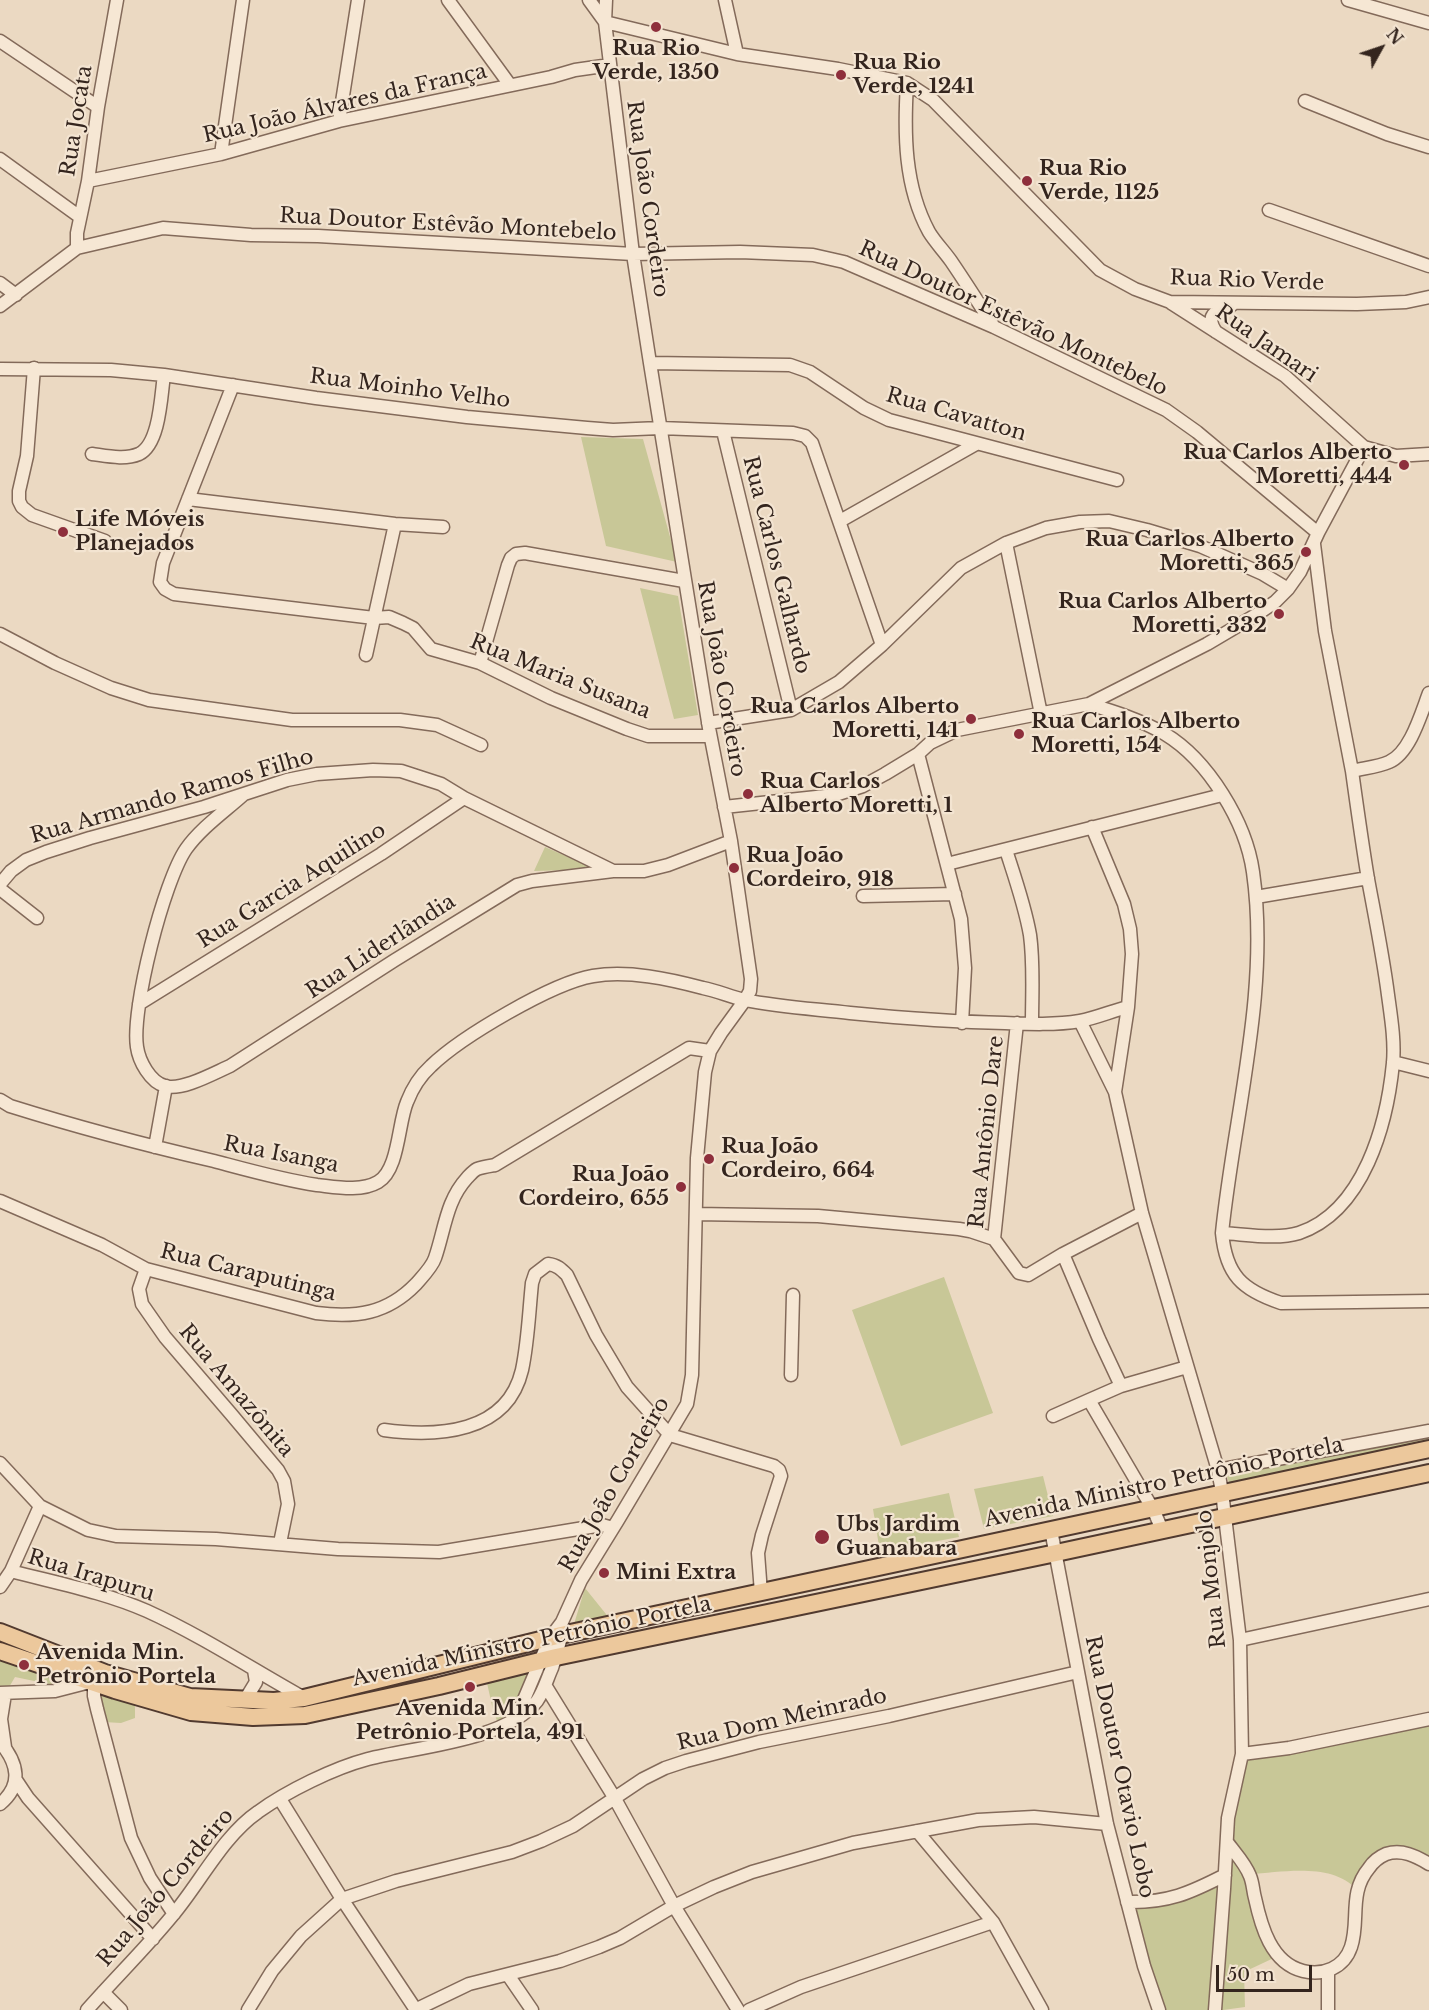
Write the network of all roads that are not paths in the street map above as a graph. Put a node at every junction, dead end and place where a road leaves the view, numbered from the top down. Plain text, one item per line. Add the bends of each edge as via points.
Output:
1 (117, 0) edge
2 (243, 0) edge
3 (358, 0) edge
4 (448, 0) edge
5 (589, 0) edge
6 (606, 0) edge
7 (725, 0) edge
8 (1348, 0) edge
9 (605, 22) junction
10 (1429, 23) edge
11 (0, 41) edge
12 (736, 54) junction
13 (610, 65) junction
14 (908, 83) junction
15 (510, 85) junction
16 (1305, 101) dead end
17 (98, 107) junction
18 (339, 121) junction
19 (1429, 147) edge
20 (221, 154) junction
21 (0, 159) edge
22 (88, 181) junction
23 (1269, 210) dead end
24 (80, 217) junction
25 (77, 248) junction
26 (633, 254) junction
27 (1429, 266) edge
28 (0, 283) edge
29 (16, 295) junction
30 (1429, 297) edge
31 (1170, 302) junction
32 (1239, 302) junction
33 (0, 306) edge
34 (994, 327) junction
35 (1216, 332) junction
36 (650, 363) junction
37 (34, 368) junction
38 (0, 369) edge
39 (164, 375) junction
40 (233, 385) junction
41 (660, 428) junction
42 (723, 430) junction
43 (976, 444) junction
44 (1364, 447) junction
45 (92, 454) dead end
46 (1429, 454) edge
47 (1117, 480) dead end
48 (188, 499) junction
49 (840, 521) junction
50 (395, 524) junction
51 (443, 526) dead end
52 (1316, 538) junction
53 (105, 542) dead end
54 (1006, 543) junction
55 (684, 581) junction
56 (1288, 589) junction
57 (374, 618) junction
58 (0, 634) edge
59 (882, 645) junction
60 (366, 655) dead end
61 (480, 663) junction
62 (1429, 693) edge
63 (1089, 704) junction
64 (791, 710) junction
65 (1041, 714) junction
66 (709, 729) junction
67 (481, 745) dead end
68 (918, 754) junction
69 (1352, 771) junction
70 (243, 795) junction
71 (1222, 795) junction
72 (464, 798) junction
73 (724, 807) junction
74 (1092, 827) junction
75 (731, 841) junction
76 (1006, 850) junction
77 (947, 864) junction
78 (613, 872) junction
79 (1368, 878) junction
80 (0, 884) edge
81 (0, 889) edge
82 (955, 894) junction
83 (863, 896) dead end
84 (1256, 897) junction
85 (37, 918) dead end
86 (745, 1000) junction
87 (139, 1004) junction
88 (1128, 1007) junction
89 (1080, 1021) junction
90 (962, 1023) junction
91 (1017, 1023) junction
92 (1032, 1023) junction
93 (710, 1052) junction
94 (1393, 1062) junction
95 (1429, 1071) edge
96 (166, 1086) junction
97 (1115, 1092) junction
98 (0, 1100) edge
99 (155, 1148) junction
100 (0, 1201) edge
101 (1142, 1213) junction
102 (696, 1214) junction
103 (1222, 1233) junction
104 (994, 1239) junction
105 (1063, 1254) junction
106 (146, 1269) junction
107 (794, 1295) dead end
108 (1429, 1301) edge
109 (1187, 1367) junction
110 (791, 1375) dead end
111 (1121, 1386) junction
112 (1089, 1400) junction
113 (1053, 1416) dead end
114 (384, 1430) dead end
115 (1429, 1431) edge
116 (669, 1435) junction
117 (1429, 1449) edge
118 (0, 1463) edge
119 (1218, 1470) junction
120 (1429, 1473) edge
121 (1222, 1492) junction
122 (40, 1506) junction
123 (1152, 1508) junction
124 (1224, 1517) junction
125 (613, 1528) junction
126 (1051, 1530) junction
127 (1162, 1530) junction
128 (280, 1543) junction
129 (1056, 1553) junction
130 (10, 1571) junction
131 (0, 1587) edge
132 (761, 1593) junction
133 (1429, 1599) edge
134 (0, 1632) edge
135 (558, 1632) junction
136 (1240, 1640) junction
137 (0, 1651) edge
138 (549, 1659) junction
139 (254, 1670) junction
140 (1078, 1672) junction
141 (93, 1682) junction
142 (545, 1685) junction
143 (2, 1693) edge
144 (304, 1698) junction
145 (245, 1700) junction
146 (518, 1716) junction
147 (1429, 1719) edge
148 (2, 1745) edge
149 (1242, 1754) junction
150 (16, 1779) junction
151 (614, 1797) junction
152 (280, 1799) junction
153 (0, 1804) edge
154 (1107, 1824) junction
155 (917, 1831) junction
156 (1227, 1842) junction
157 (1429, 1864) edge
158 (1225, 1875) junction
159 (342, 1899) junction
160 (1127, 1902) junction
161 (674, 1906) junction
162 (174, 1914) junction
163 (993, 1922) junction
164 (153, 1939) junction
165 (1328, 1971) junction
166 (508, 1975) junction
167 (103, 1992) junction
168 (87, 2010) edge
169 (121, 2010) edge
170 (248, 2010) edge
171 (416, 2010) edge
172 (532, 2010) edge
173 (738, 2010) edge
174 (750, 2010) edge
175 (1042, 2010) edge
176 (1159, 2010) edge
177 (1215, 2010) edge
178 (1328, 2010) edge

1 - 17 street, Rua Jocata
2 - 20 street
3 - 18 street
4 - 15 street
5 - 9 street
6 - 9 street, Rua João Cordeiro
7 - 12 street
8 - 10 street
9 - 12 street, Rua Rio Verde
9 - 13 street, Rua João Cordeiro
11 - 17 street
12 - 14 street, Rua Rio Verde
13 - 15 street, Rua João Álvares da França
13 - 26 street, Rua João Cordeiro
14 - 31 street, Rua Rio Verde via 933,100 1100,270
14 - 34 street via 906,152 916,202 929,232
15 - 18 street, Rua João Álvares da França
16 - 19 street
17 - 22 street, Rua Jocata
18 - 20 street, Rua João Álvares da França
20 - 22 street, Rua João Álvares da França
21 - 24 street
22 - 24 street, Rua Jocata
23 - 27 street
24 - 25 street, Rua Jocata
25 - 26 street, Rua Doutor Estêvão Montebelo via 163,228
25 - 29 street
26 - 34 street, Rua Doutor Estêvão Montebelo via 813,255 844,262
26 - 36 street, Rua João Cordeiro
28 - 29 street
29 - 33 street
30 - 32 street, Rua Rio Verde via 1357,304
31 - 32 street, Rua Rio Verde
31 - 35 street, Rua Jamari
32 - 35 street via 1211,318
34 - 52 street, Rua Doutor Estêvão Montebelo via 1166,410 1197,432
35 - 44 street, Rua Jamari via 1285,376
36 - 41 street, Rua João Cordeiro
36 - 43 street, Rua Cavatton via 790,365 810,372 889,420
37 - 38 street, Rua Moinho Velho
37 - 39 street, Rua Moinho Velho
37 - 53 street via 19,501 32,515
39 - 40 street, Rua Moinho Velho
39 - 45 street via 154,436 148,447 139,454 121,457
40 - 41 street, Rua Moinho Velho via 467,417 596,429
40 - 48 street
41 - 42 street, Rua Moinho Velho
41 - 55 street, Rua João Cordeiro
42 - 49 street, Rua Moinho Velho via 805,436 812,443
42 - 64 street, Rua Carlos Galhardo
43 - 47 street, Rua Cavatton
43 - 49 street
44 - 46 street via 1396,456
44 - 52 street
48 - 50 street
48 - 57 street via 163,562 160,582 165,589 174,594
49 - 59 street
50 - 51 street
50 - 57 street
52 - 56 street
52 - 69 street via 1325,631
54 - 56 street via 1046,528 1109,521 1200,546
54 - 59 street via 961,568
54 - 65 street
55 - 61 street via 516,554 508,565
55 - 66 street, Rua João Cordeiro
56 - 63 street via 1275,602 1217,638
57 - 60 street
57 - 61 street, Rua Maria Susana via 388,617 403,623 431,648
58 - 67 street via 111,688 149,700 292,720 400,720 437,725
59 - 64 street via 839,682
61 - 66 street, Rua Maria Susana via 551,698 648,736
62 - 69 street via 1415,729 1397,758
63 - 65 street
63 - 71 street via 1141,721 1166,735 1202,766
64 - 66 street, Rua Maria Susana
65 - 68 street via 957,730 930,743
66 - 73 street, Rua João Cordeiro
68 - 73 street via 863,786 835,795
68 - 77 street
69 - 79 street
70 - 72 street, Rua Armando Ramos Filho via 317,774 373,770 401,771 441,784
70 - 80 street, Rua Armando Ramos Filho via 46,852 26,860
70 - 87 street via 186,849 173,874
71 - 74 street
71 - 84 street via 1242,833 1253,869
72 - 78 street, Rua Armando Ramos Filho
72 - 87 street, Rua Garcia Aquilino
73 - 75 street, Rua João Cordeiro
74 - 76 street
74 - 88 street via 1124,904 1130,929
75 - 78 street, Rua Armando Ramos Filho via 652,869
75 - 86 street, Rua João Cordeiro via 751,979
76 - 77 street
76 - 92 street via 1030,937
77 - 82 street
78 - 96 street, Rua Liderlândia via 517,885 230,1066 180,1086
79 - 84 street
79 - 94 street via 1389,1003
81 - 85 street
82 - 83 street
82 - 90 street via 964,944
84 - 103 street via 1257,960 1251,1027
86 - 90 street, Rua Isanga
86 - 93 street, Rua João Cordeiro
86 - 99 street, Rua Isanga via 703,988 624,975 575,980 528,1002 429,1067 406,1104 388,1173 366,1187 315,1185
87 - 96 street via 137,1047 144,1067
88 - 89 street, Rua Isanga
88 - 97 street
89 - 92 street, Rua Isanga
89 - 97 street, Rua Monjolo
90 - 91 street, Rua Isanga
91 - 92 street, Rua Isanga
91 - 104 street, Rua Antônio Dare
93 - 102 street, Rua João Cordeiro via 698,1142
93 - 106 street, Rua Caraputinga via 689,1048 495,1165 475,1169 451,1202 434,1260 408,1293 384,1308 342,1316 316,1313
94 - 95 street
94 - 103 street via 1383,1120 1366,1167 1334,1212 1318,1225 1296,1234
96 - 99 street
97 - 101 street, Rua Monjolo
98 - 99 street, Rua Isanga via 77,1127
100 - 106 street, Rua Caraputinga via 102,1245
101 - 105 street
101 - 109 street, Rua Monjolo
102 - 104 street via 849,1218 958,1229
102 - 116 street, Rua João Cordeiro via 693,1375 687,1404
103 - 108 street via 1224,1253 1232,1272 1261,1297 1281,1303
104 - 105 street, Rua Antônio Dare via 1019,1273 1028,1275
105 - 111 street
106 - 128 street, Rua Amazônita via 139,1289 142,1304 284,1481 288,1504
107 - 110 street
109 - 111 street
109 - 119 street, Rua Monjolo
111 - 112 street
112 - 113 street
112 - 123 street
114 - 116 street via 413,1434 455,1431 500,1409 513,1394 521,1372 532,1283 535,1274 548,1264 561,1268 567,1275 627,1387
115 - 119 street, Avenida Ministro Petrônio Portela
116 - 125 street, Rua João Cordeiro
116 - 132 street via 779,1470 781,1476 758,1553
117 - 121 main road, Avenida Ministro Petrônio Portela
118 - 122 street
119 - 121 street, Rua Monjolo
120 - 124 main road, Avenida Ministro Petrônio Portela
121 - 123 main road, Avenida Ministro Petrônio Portela
121 - 124 street, Rua Monjolo
122 - 128 street via 88,1530 116,1536
122 - 130 street
123 - 126 main road, Avenida Ministro Petrônio Portela
123 - 127 street
124 - 127 main road, Avenida Ministro Petrônio Portela
124 - 136 street, Rua Monjolo
125 - 128 street via 602,1525 439,1552
125 - 135 street, Rua João Cordeiro via 580,1580
126 - 129 street, Rua Doutor Otavio Lobo
126 - 132 main road, Avenida Ministro Petrônio Portela
127 - 129 main road, Avenida Ministro Petrônio Portela
129 - 138 main road, Avenida Ministro Petrônio Portela
129 - 140 street, Rua Doutor Otavio Lobo
130 - 131 street
130 - 139 street, Rua Irapuru via 146,1611
132 - 135 main road, Avenida Ministro Petrônio Portela
133 - 136 street
134 - 145 main road, Avenida Ministro Petrônio Portela via 105,1673 162,1690 190,1697
135 - 138 street, Rua João Cordeiro
135 - 144 main road, Avenida Ministro Petrônio Portela
136 - 149 street, Rua Monjolo
137 - 141 main road, Avenida Ministro Petrônio Portela
138 - 141 main road, Avenida Ministro Petrônio Portela via 305,1715 253,1717 191,1712
138 - 142 street, Rua João Cordeiro
138 - 146 street, Rua João Cordeiro
139 - 144 street, Rua Irapuru
139 - 145 street via 256,1682
140 - 151 street, Rua Dom Meinrado via 686,1761 665,1768
140 - 154 street, Rua Doutor Otavio Lobo
141 - 143 street via 55,1691
141 - 162 street via 131,1838 150,1878
142 - 146 street, Rua João Cordeiro via 535,1703
142 - 151 street
143 - 148 street
144 - 145 main road, Avenida Ministro Petrônio Portela
146 - 152 street, Rua João Cordeiro via 478,1736 367,1759 327,1773
147 - 149 street
148 - 150 street via 11,1758
149 - 156 street, Rua Monjolo via 1228,1818
150 - 153 street via 13,1790
150 - 164 street via 28,1798
151 - 159 street, Rua Dom Meinrado via 573,1826 512,1852
151 - 161 street
152 - 159 street
152 - 162 street, Rua João Cordeiro via 237,1831
154 - 155 street via 1034,1817 978,1820
154 - 160 street, Rua Doutor Otavio Lobo
155 - 161 street via 787,1861
155 - 163 street
156 - 158 street, Rua Monjolo
156 - 165 street via 1250,1874 1264,1930 1278,1956 1304,1972
157 - 165 street via 1395,1851 1372,1864 1357,1890 1352,1946 1346,1958
158 - 160 street via 1190,1893 1149,1903
158 - 177 street, Rua Monjolo
159 - 170 street, Rua Dom Meinrado via 272,1971
159 - 171 street
160 - 176 street, Rua Doutor Otavio Lobo
161 - 166 street via 599,1947
161 - 173 street
162 - 164 street, Rua João Cordeiro
163 - 174 street via 801,1987
163 - 175 street
164 - 167 street, Rua João Cordeiro
165 - 178 street
166 - 171 street via 469,1984
166 - 172 street
167 - 168 street, Rua João Cordeiro
167 - 169 street

